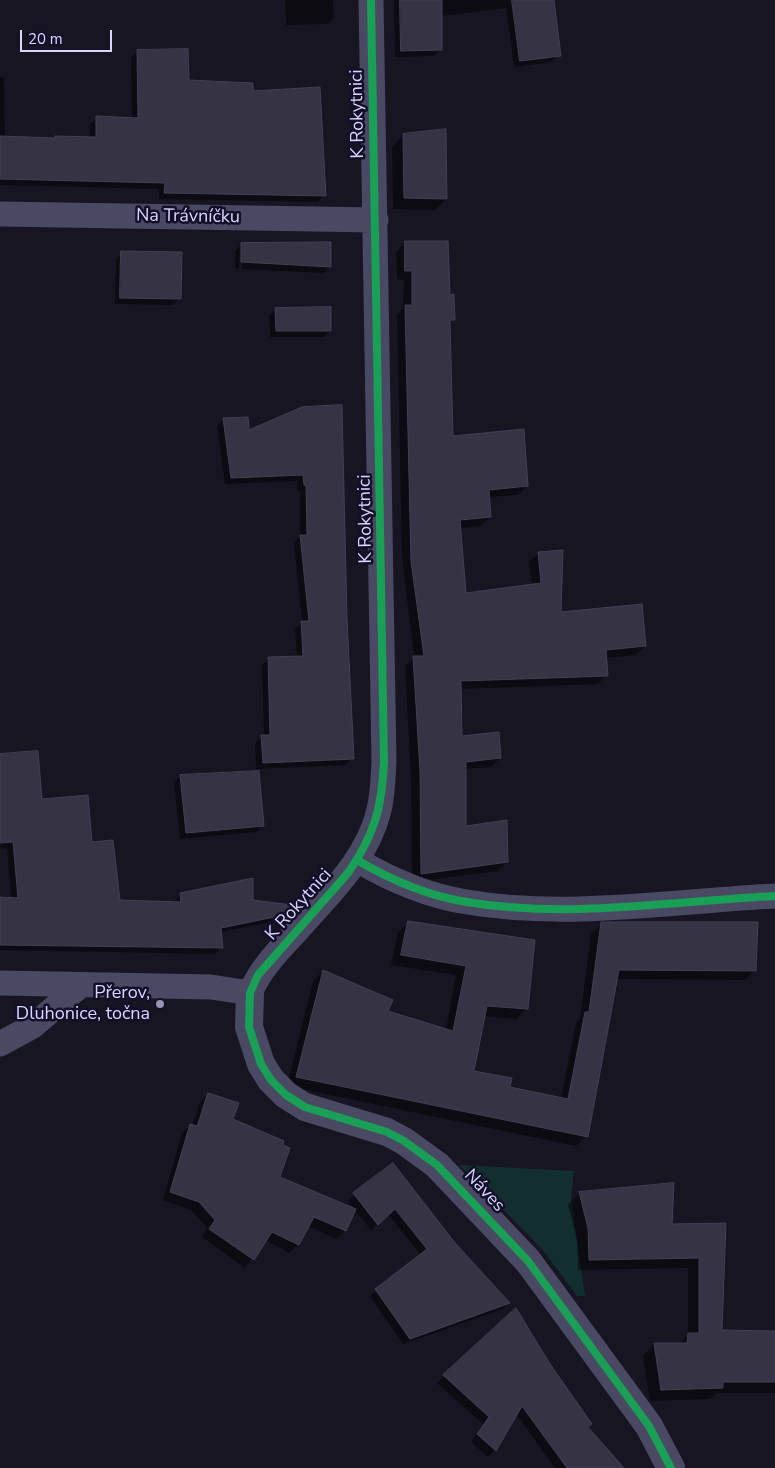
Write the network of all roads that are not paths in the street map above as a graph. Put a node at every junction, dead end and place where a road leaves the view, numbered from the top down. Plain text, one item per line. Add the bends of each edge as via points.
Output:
1 (371, 0) edge
2 (0, 214) edge
3 (376, 220) junction
4 (357, 860) junction
5 (775, 896) edge
6 (0, 983) edge
7 (81, 985) junction
8 (250, 993) junction
9 (0, 1044) edge
10 (671, 1468) edge

1 - 3 street, K Rokytnici
2 - 3 street, Na Trávníčku
3 - 4 street, K Rokytnici via 384,761 380,810
4 - 5 street via 410,886 466,902 494,906 595,908
4 - 8 street, K Rokytnici via 263,969
6 - 7 street
7 - 8 street via 210,988
7 - 9 street via 33,1026
8 - 10 street, Náves via 249,1026 261,1064 271,1080 305,1107 387,1132 437,1165 528,1260 650,1426

